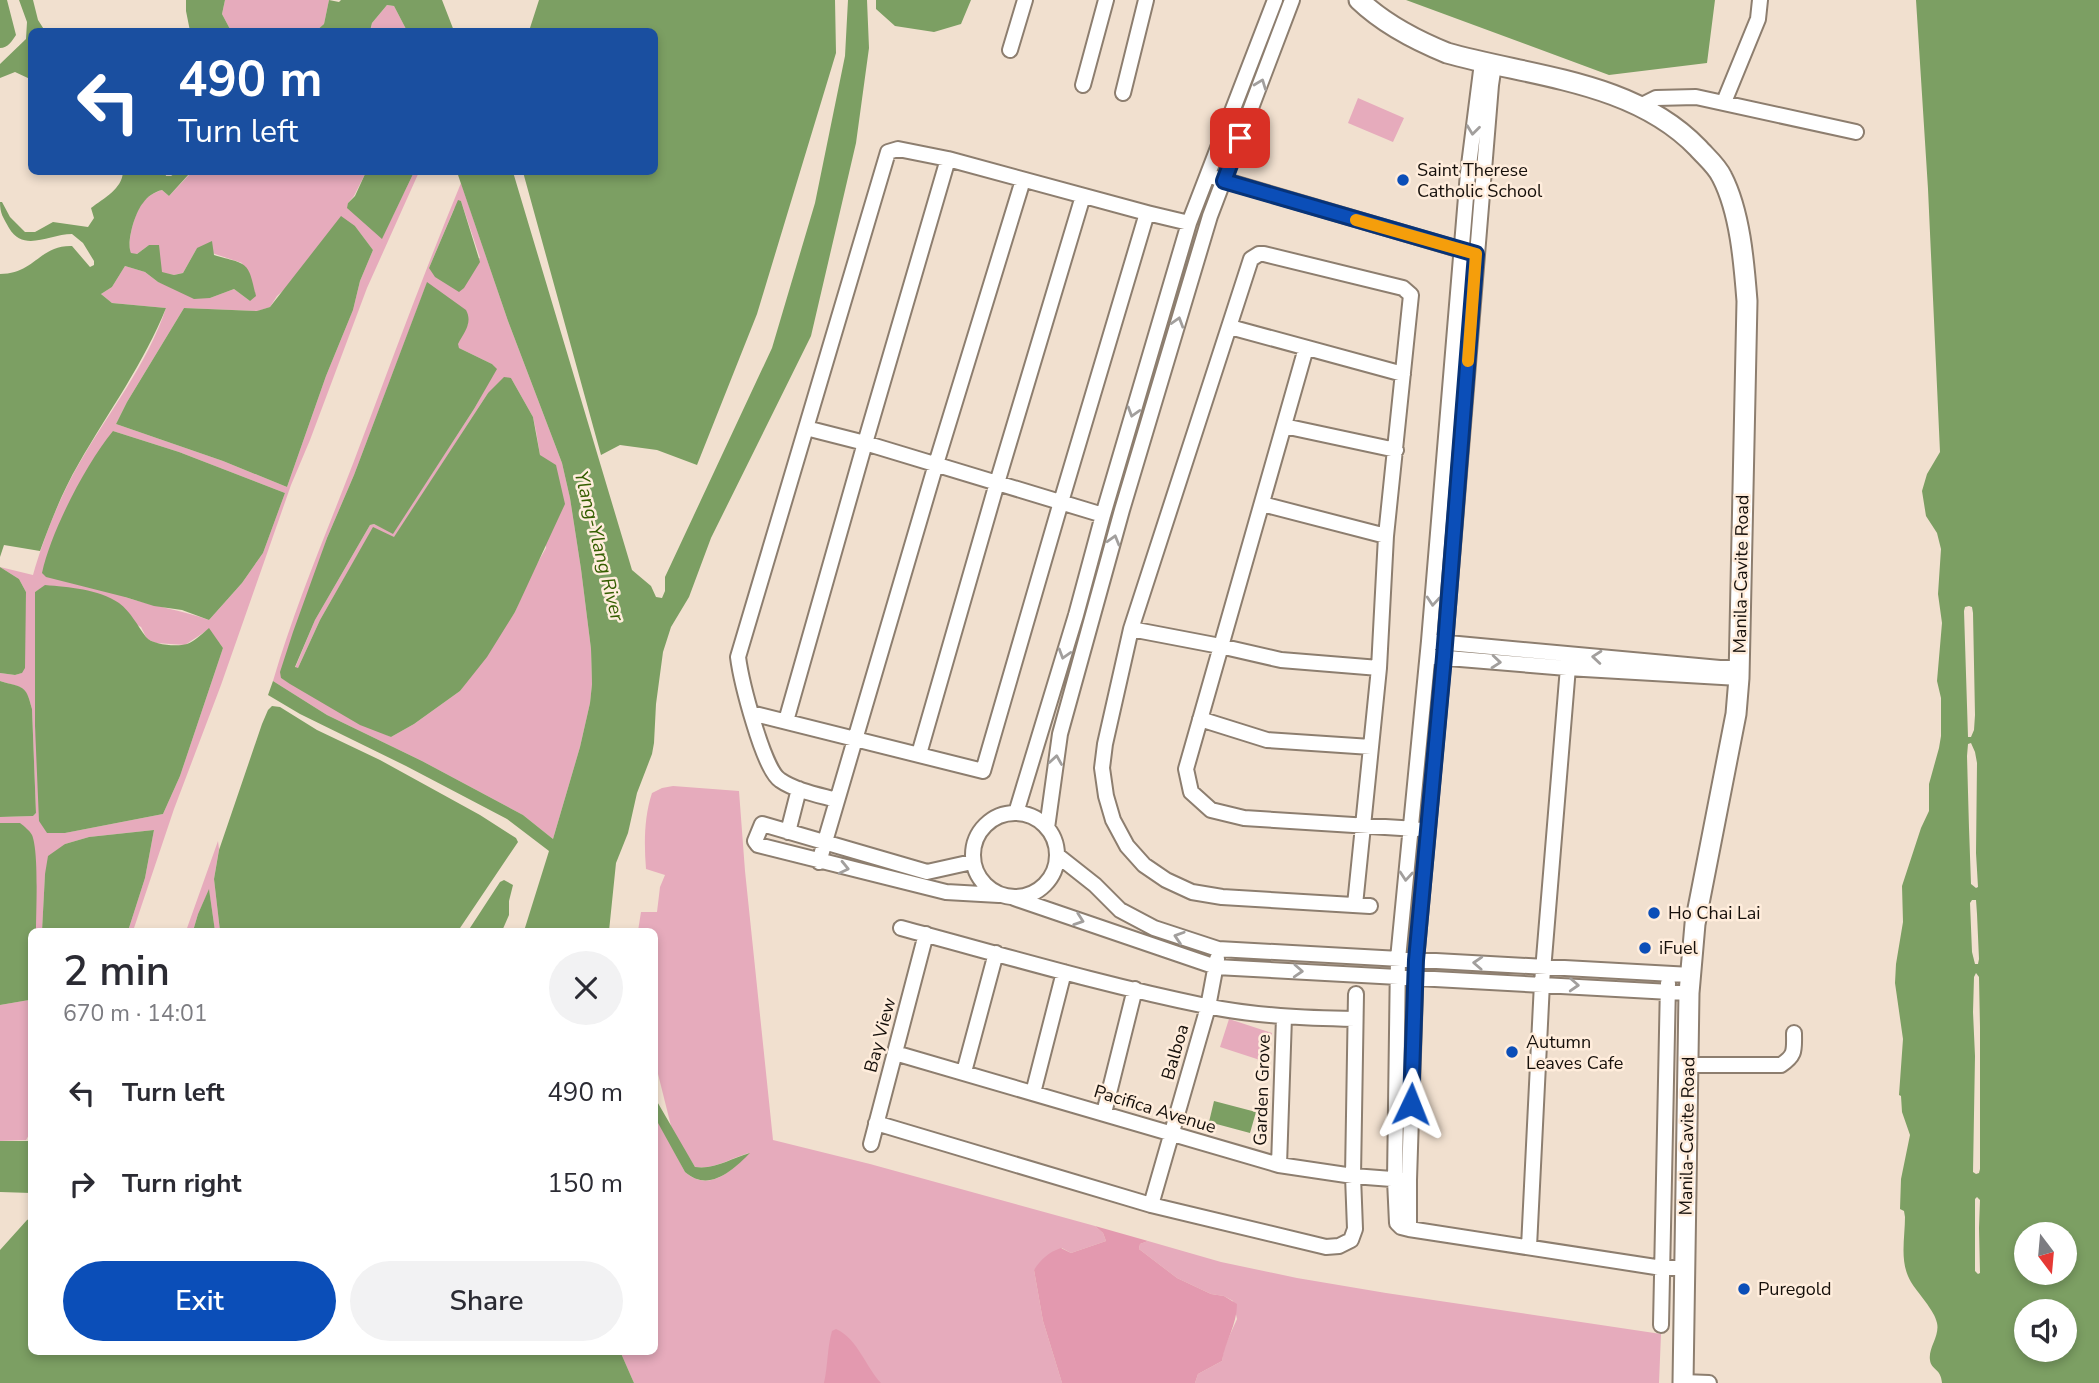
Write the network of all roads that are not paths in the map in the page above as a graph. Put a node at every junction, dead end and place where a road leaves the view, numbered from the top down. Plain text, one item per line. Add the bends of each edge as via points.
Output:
1 (1025, 0) edge
2 (1106, 0) edge
3 (1146, 0) edge
4 (1275, 0) edge
5 (1292, 0) edge
6 (1359, 0) edge
7 (1760, 0) edge
8 (1010, 50) dead end
9 (1488, 64) junction
10 (1083, 85) dead end
11 (1123, 93) dead end
12 (1724, 102) junction
13 (1640, 106) junction
14 (1856, 132) dead end
15 (948, 159) junction
16 (1208, 174) junction
17 (1023, 180) junction
18 (1224, 181) junction
19 (1083, 196) junction
20 (1147, 213) junction
21 (1189, 223) junction
22 (1469, 253) junction
23 (1230, 327) junction
24 (1306, 348) junction
25 (1402, 374) junction
26 (1284, 426) junction
27 (806, 428) junction
28 (865, 443) junction
29 (1396, 450) junction
30 (936, 464) junction
31 (997, 483) junction
32 (1061, 502) junction
33 (1262, 504) junction
34 (1103, 515) junction
35 (1386, 536) junction
36 (1076, 615) junction
37 (1091, 619) junction
38 (1131, 629) junction
39 (1220, 646) junction
40 (1428, 648) junction
41 (1445, 650) junction
42 (1568, 661) junction
43 (1379, 668) junction
44 (1739, 673) junction
45 (751, 713) junction
46 (1200, 719) junction
47 (786, 721) junction
48 (855, 738) junction
49 (1371, 747) junction
50 (919, 754) junction
51 (799, 789) junction
52 (837, 800) junction
53 (1016, 813) junction
54 (1364, 826) junction
55 (1047, 828) junction
56 (1410, 829) junction
57 (1428, 830) junction
58 (788, 832) junction
59 (824, 843) junction
60 (1058, 855) junction
61 (819, 862) junction
62 (972, 862) junction
63 (999, 895) junction
64 (1014, 898) junction
65 (901, 928) dead end
66 (926, 934) junction
67 (1218, 949) junction
68 (996, 953) junction
69 (1398, 959) junction
70 (1416, 960) junction
71 (1543, 966) junction
72 (1216, 967) junction
73 (1064, 972) junction
74 (1668, 974) junction
75 (1398, 976) junction
76 (1416, 977) junction
77 (1542, 983) junction
78 (1690, 984) junction
79 (1135, 989) junction
80 (1668, 991) junction
81 (1356, 994) dead end
82 (1208, 1007) junction
83 (1284, 1017) junction
84 (1354, 1019) junction
85 (1794, 1033) dead end
86 (895, 1053) junction
87 (1688, 1065) junction
88 (964, 1072) junction
89 (1033, 1093) junction
90 (1104, 1113) junction
91 (876, 1123) junction
92 (1171, 1135) junction
93 (871, 1144) dead end
94 (1279, 1165) junction
95 (1353, 1176) junction
96 (1402, 1180) junction
97 (1152, 1205) junction
98 (1529, 1247) junction
99 (1662, 1268) junction
100 (1685, 1268) junction
101 (1661, 1325) dead end
102 (1683, 1382) edge
103 (1709, 1383) edge

1 - 8 street
2 - 10 street
3 - 11 street
4 - 16 street
18 -> 5 street
6 - 9 main road, Manila-Cavite Road via 1424,44
7 - 12 street via 1758,19
9 - 13 main road, Manila-Cavite Road via 1596,88
9 - 22 street via 1468,173
12 - 13 street via 1656,98
12 - 14 street
13 - 44 main road, Manila-Cavite Road via 1690,141 1721,176 1743,250 1747,301
15 - 17 street
15 - 27 street via 898,149 888,152
15 - 28 street
16 - 18 street
16 - 21 street
17 - 19 street
17 - 30 street
18 - 22 street
37 -> 18 street
19 - 20 street
19 - 31 street
20 - 21 street
20 - 32 street
21 -> 34 street
22 -> 40 street
22 - 41 street
23 - 24 street
23 - 25 street via 1251,259 1259,254 1403,288 1411,300
23 - 38 street
24 - 25 street
24 - 26 street
25 - 29 street
26 - 29 street
26 - 33 street
27 - 28 street
27 - 45 street via 738,657
28 - 30 street
28 - 47 street
29 - 35 street
30 - 31 street
30 - 48 street
31 - 32 street
31 - 50 street
32 - 34 street
32 - 50 street via 983,771
33 - 35 street
33 - 39 street
34 - 36 street
35 - 43 street
36 - 37 street
36 -> 53 street
55 -> 37 street via 1060,734
38 - 39 street
38 - 54 street via 1102,768 1113,820 1144,865 1192,892 1362,905
39 - 43 street via 1281,660
39 - 46 street
40 - 41 street
40 - 56 street
41 - 42 street
41 - 57 street
42 - 44 street via 1720,668
42 - 71 street
43 - 49 street
44 - 78 main road, Manila-Cavite Road via 1736,714 1695,924
45 - 47 street
45 - 51 street via 771,770
46 - 49 street via 1267,740
46 - 54 street via 1186,769 1191,792 1211,810 1244,818
47 - 48 street
48 - 50 street
48 - 52 street
49 - 54 street
51 - 52 street
51 - 58 street
52 - 59 street
53 - 55 street
53 - 62 street via 1003,814 982,828
54 - 56 street
55 - 60 street
56 - 57 street
56 -> 69 street
57 - 70 street
58 - 59 street
58 - 61 street via 761,825 755,841
59 - 61 street
59 - 62 street via 927,872
60 - 64 street via 1040,890
67 -> 60 street via 1154,928 1120,909
61 -> 63 street via 946,892
62 - 63 street via 986,888
63 - 64 street
64 -> 72 street
65 - 66 street
66 - 68 street
66 - 86 street, Bay View
67 - 69 street
67 - 72 street, Balboa
68 - 73 street
68 - 88 street
69 - 70 street
69 - 75 street
71 -> 70 street
70 - 76 street
71 - 74 street
71 - 77 street
72 -> 75 street
72 - 82 street, Balboa
73 - 79 street
73 - 89 street
74 - 78 street
74 - 80 street
75 - 76 street
75 - 96 street
76 - 77 street
76 - 96 street
77 -> 80 street
77 - 98 street
78 - 80 street
78 - 87 main road, Manila-Cavite Road
79 - 82 street
79 - 90 street
80 - 99 street
81 - 84 street
82 - 83 street
82 - 92 street, Balboa
83 - 84 street
83 - 94 street, Garden Grove
84 - 95 street
85 - 87 street via 1794,1053 1781,1065
86 - 88 street, Pacifica Avenue
86 - 91 street, Bay View
87 - 100 main road, Manila-Cavite Road
88 - 89 street, Pacifica Avenue
89 - 90 street, Pacifica Avenue
90 - 92 street, Pacifica Avenue
91 - 93 street, Bay View
91 - 97 street
92 - 94 street, Pacifica Avenue
92 - 97 street, Balboa
94 - 95 street, Pacifica Avenue
95 - 96 street, Pacifica Avenue
95 - 97 street via 1354,1235 1339,1246 1326,1247
96 - 98 street via 1409,1229
98 - 99 street
99 - 100 street
99 - 101 street
100 - 102 main road, Manila-Cavite Road
102 - 103 street

